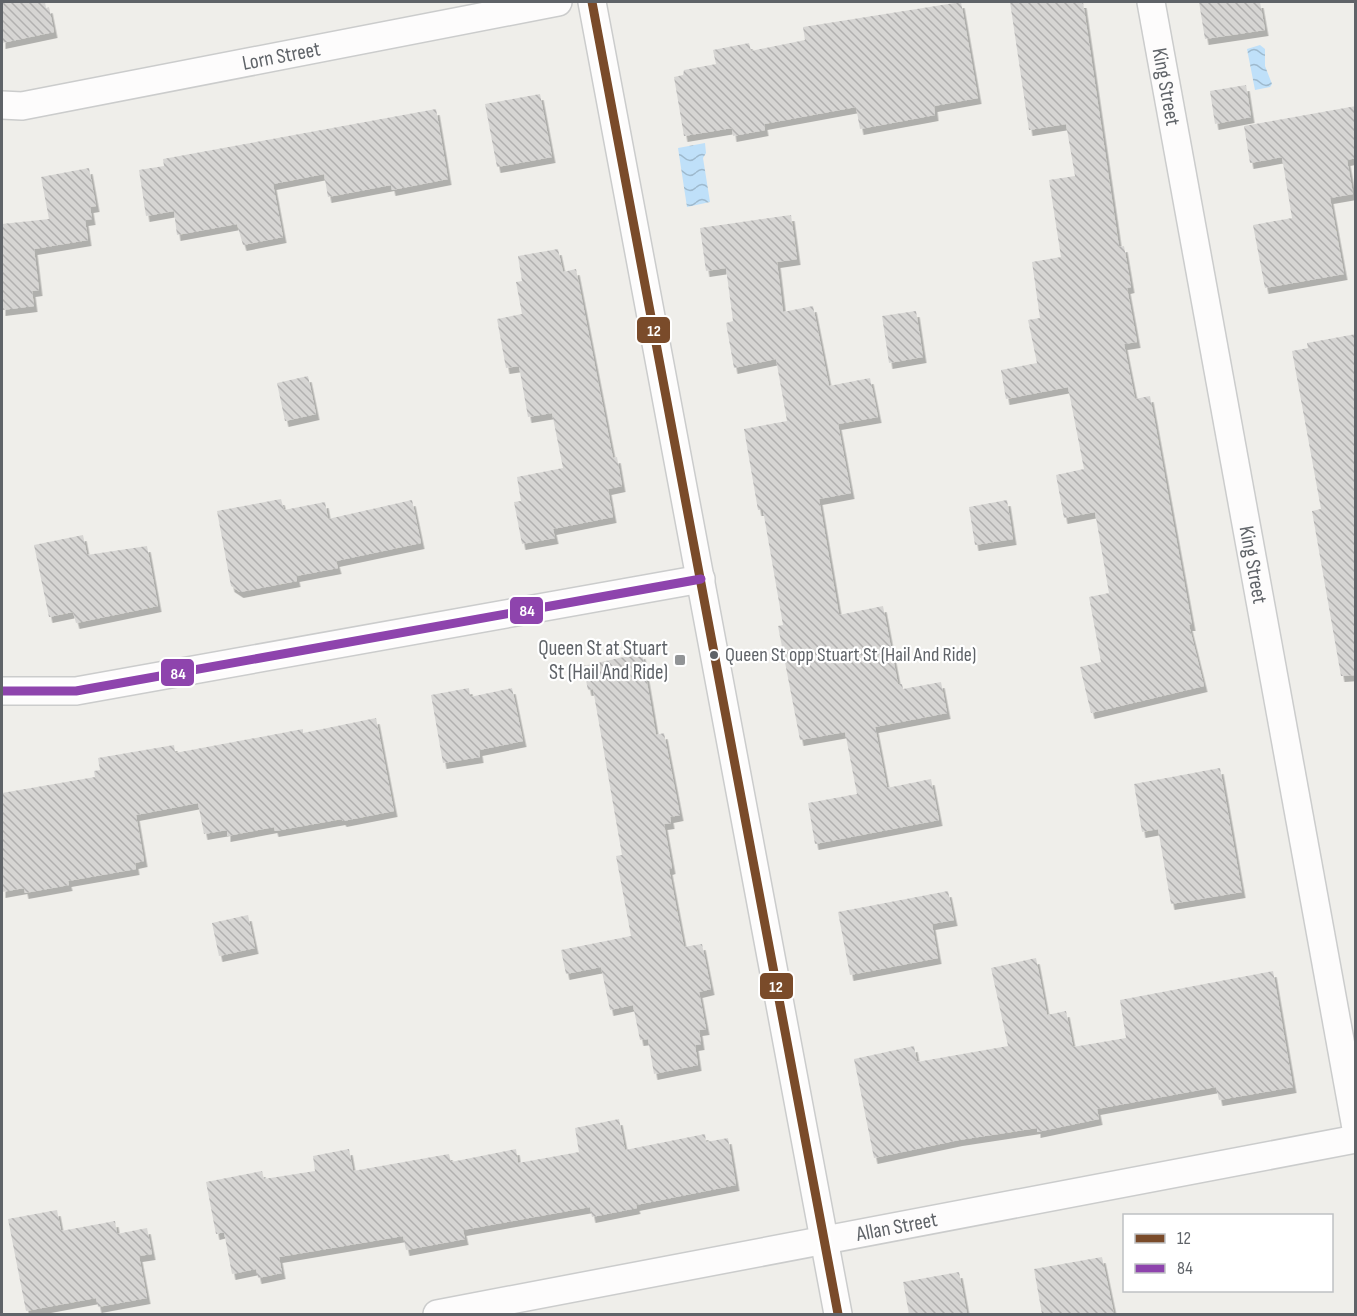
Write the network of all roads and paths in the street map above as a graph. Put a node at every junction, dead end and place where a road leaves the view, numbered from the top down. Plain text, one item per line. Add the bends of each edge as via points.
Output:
1 (558, 2) edge
2 (592, 2) edge
3 (1151, 2) edge
4 (2, 105) edge
5 (701, 579) junction
6 (2, 691) edge
7 (1356, 1128) edge
8 (1356, 1139) edge
9 (825, 1241) junction
10 (437, 1314) edge
11 (838, 1314) edge

1 - 4 street, Lorn Street via 22,106
2 - 5 street
3 - 7 street, King Street
5 - 6 street via 76,691
5 - 9 street
8 - 9 street, Allan Street
9 - 10 street, Allan Street
9 - 11 street

